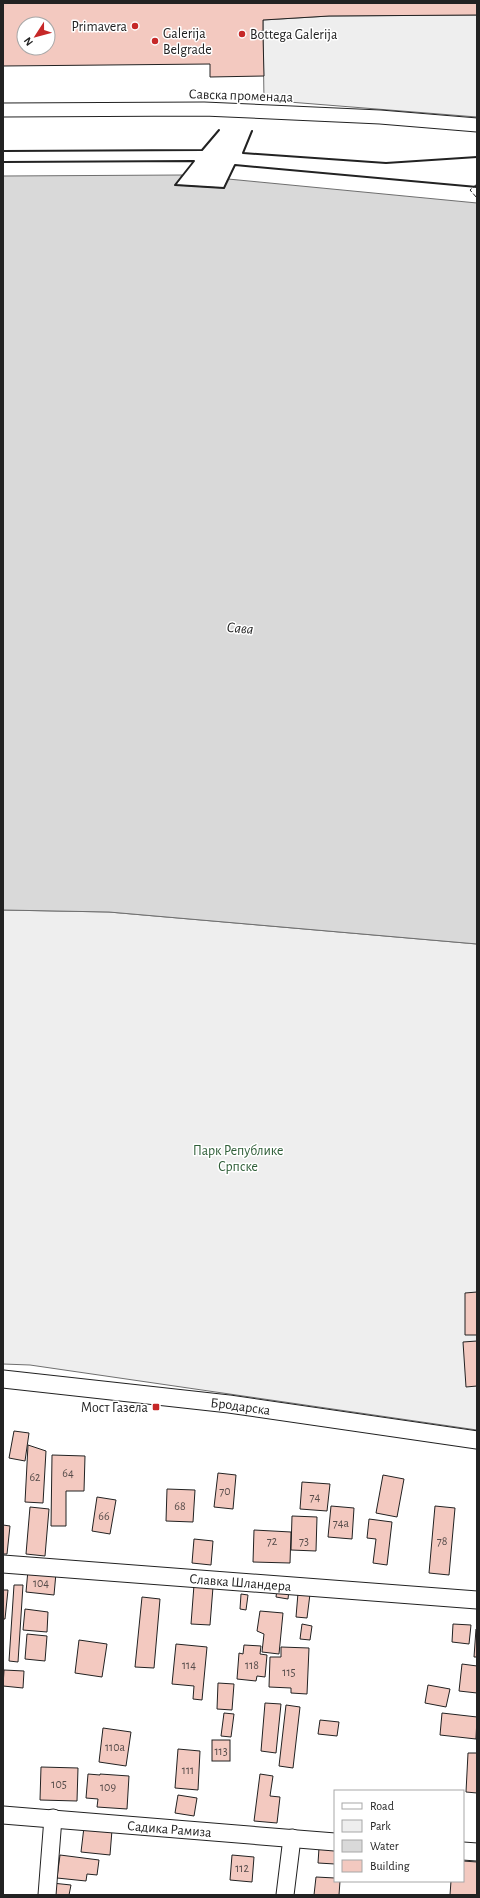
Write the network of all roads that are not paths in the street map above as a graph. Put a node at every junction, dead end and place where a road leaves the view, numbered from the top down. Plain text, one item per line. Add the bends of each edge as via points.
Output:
1 (3, 110) edge
2 (477, 125) edge
3 (3, 1379) edge
4 (477, 1440) edge
5 (3, 1564) edge
6 (477, 1600) edge
7 (3, 1815) edge
8 (53, 1818) junction
9 (292, 1838) junction
10 (334, 1842) edge
11 (464, 1851) edge
12 (477, 1852) edge
13 (47, 1895) edge
14 (285, 1895) edge

1 - 2 street, Савска променада via 204,109 380,117
3 - 4 street, Бродарска via 229,1404
5 - 6 street, Славка Шландера
7 - 8 street, Садика Рамиза
8 - 9 street, Садика Рамиза
8 - 13 street
9 - 10 street, Садика Рамиза
9 - 14 street
11 - 12 street

